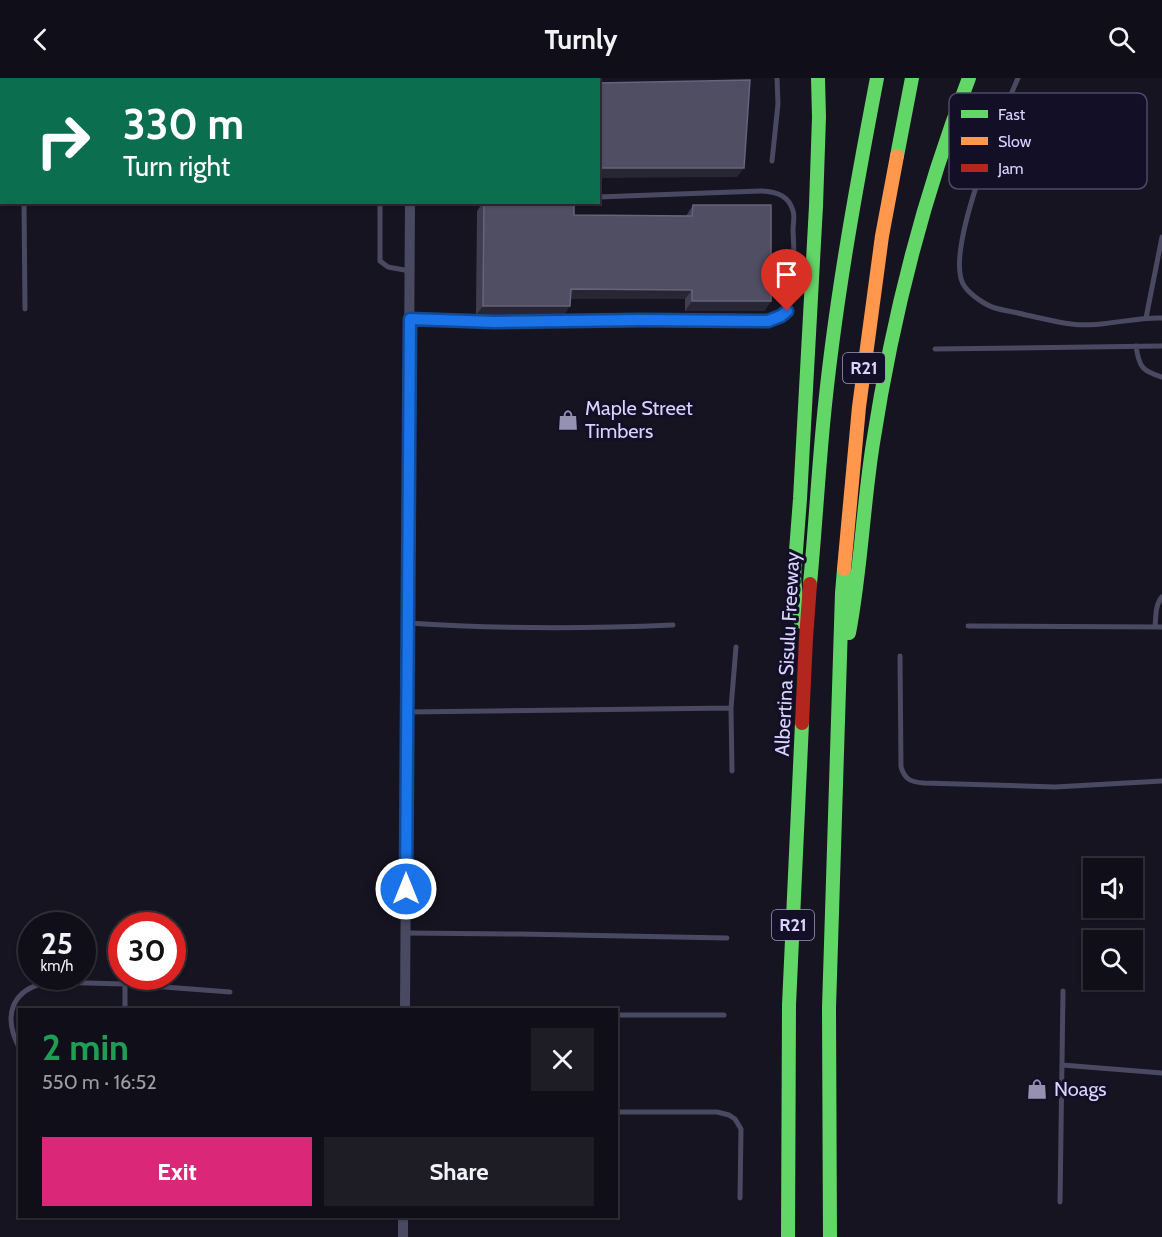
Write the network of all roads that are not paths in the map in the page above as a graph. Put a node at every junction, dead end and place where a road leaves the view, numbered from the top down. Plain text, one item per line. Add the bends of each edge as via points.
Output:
1 (777, 78) edge
2 (818, 78) edge
3 (877, 78) edge
4 (912, 78) edge
5 (969, 78) edge
6 (1017, 78) edge
7 (964, 93) edge
8 (1011, 93) edge
9 (949, 137) edge
10 (772, 161) dead end
11 (975, 189) edge
12 (600, 197) edge
13 (24, 204) edge
14 (380, 204) edge
15 (410, 204) edge
16 (1162, 237) edge
17 (410, 270) junction
18 (25, 309) dead end
19 (1146, 318) junction
20 (1162, 318) edge
21 (410, 319) junction
22 (1136, 346) junction
23 (1162, 346) edge
24 (935, 349) dead end
25 (1162, 377) edge
26 (1162, 597) edge
27 (407, 623) junction
28 (673, 625) dead end
29 (968, 626) dead end
30 (1159, 627) edge
31 (806, 638) junction
32 (735, 647) dead end
33 (900, 656) dead end
34 (840, 660) junction
35 (731, 708) junction
36 (407, 712) junction
37 (732, 771) dead end
38 (1162, 781) edge
39 (405, 933) junction
40 (727, 938) dead end
41 (108, 984) edge
42 (186, 989) edge
43 (125, 990) edge
44 (1063, 991) dead end
45 (230, 992) dead end
46 (125, 1008) edge
47 (405, 1008) edge
48 (618, 1015) edge
49 (724, 1015) dead end
50 (18, 1044) edge
51 (1062, 1065) junction
52 (1162, 1073) edge
53 (618, 1112) edge
54 (740, 1198) dead end
55 (1060, 1202) dead end
56 (404, 1218) edge
57 (403, 1237) edge
58 (788, 1237) edge
59 (830, 1237) edge

1 - 10 lane
2 - 31 highway via 816,206 794,577
3 - 31 highway, Albertina Sisulu Freeway / R21 via 838,305 824,413
4 - 34 highway, R21 via 882,236 859,408 842,593
5 - 7 highway
6 - 8 lane
9 - 34 highway via 922,223 887,368 873,443 855,602
11 - 19 lane via 961,243 959,272 964,286 975,297 993,307 1063,323 1092,325
12 - 21 lane via 760,191 781,194 793,210 794,263 787,311 768,321
13 - 18 lane
14 - 17 lane via 380,261 388,267
15 - 17 street
16 - 19 lane
17 - 21 street
19 - 20 lane
21 - 27 street
22 - 23 lane
22 - 24 lane
22 - 25 lane via 1143,369
26 - 30 lane via 1157,607
27 - 28 lane via 574,628
27 - 36 street
29 - 30 lane
31 - 58 highway, Albertina Sisulu Freeway / R21 via 789,1005
32 - 35 lane
33 - 38 lane via 901,767 910,780 1055,787
34 - 59 highway, R21 via 829,1008
35 - 36 lane
35 - 37 lane
36 - 39 street
39 - 40 lane
39 - 47 street
41 - 50 lane via 49,982 27,989 18,997 11,1018
42 - 45 lane
43 - 46 lane
44 - 51 lane
48 - 49 lane
51 - 52 lane
51 - 55 lane
53 - 54 lane via 717,1112 735,1119 741,1129
56 - 57 street

